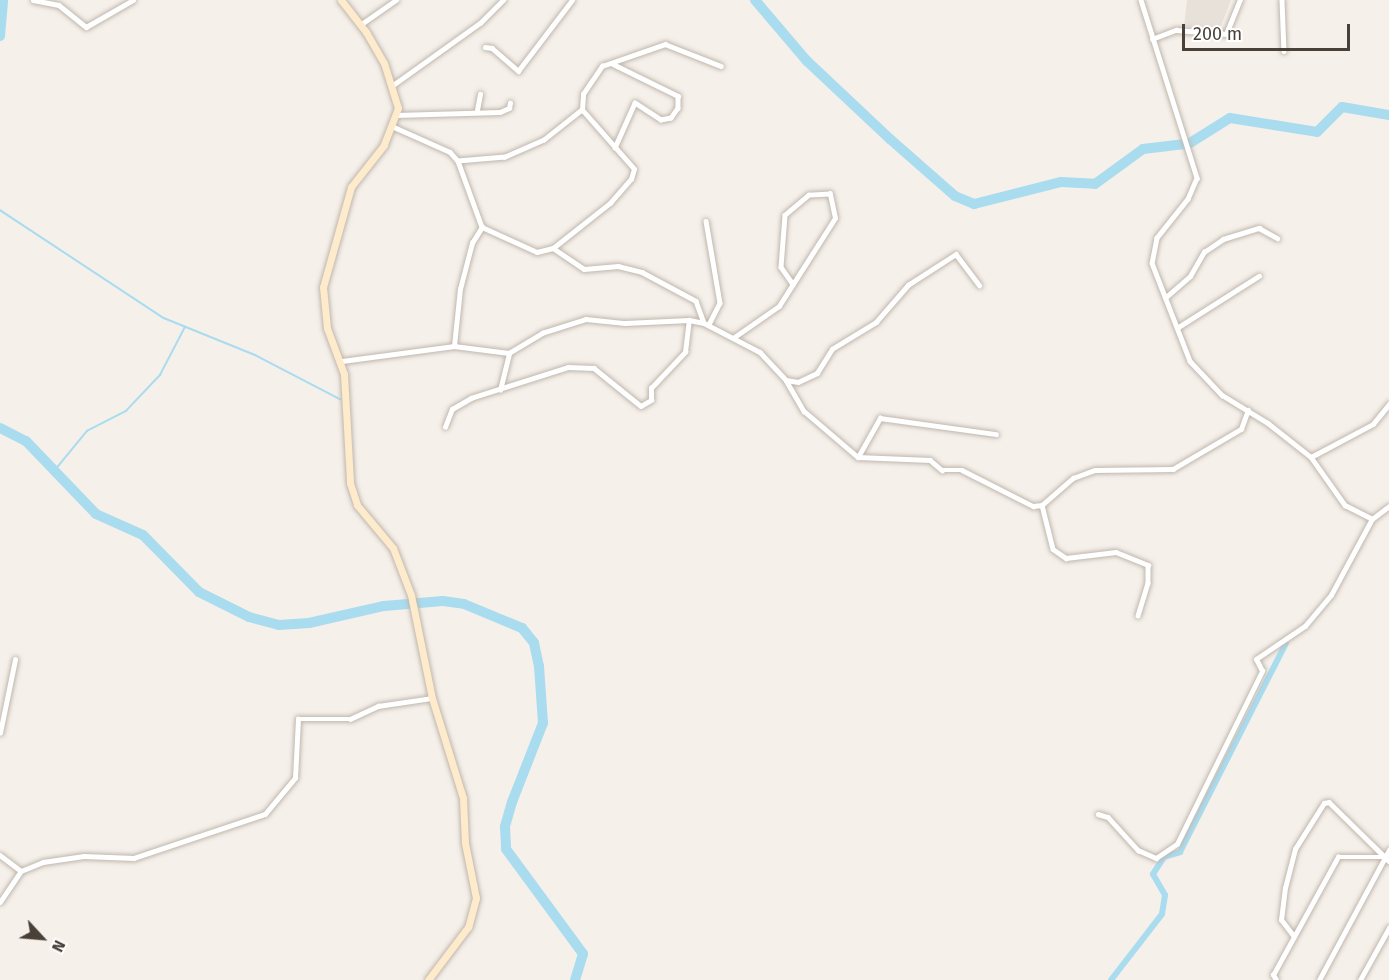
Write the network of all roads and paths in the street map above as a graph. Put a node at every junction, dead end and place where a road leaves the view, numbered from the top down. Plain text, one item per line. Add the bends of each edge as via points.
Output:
1 (33, 0) edge
2 (134, 0) edge
3 (341, 0) edge
4 (396, 0) edge
5 (503, 0) edge
6 (572, 0) edge
7 (1141, 0) edge
8 (1240, 0) edge
9 (1282, 0) edge
10 (360, 24) junction
11 (1152, 39) junction
12 (485, 47) dead end
13 (1284, 51) dead end
14 (611, 63) junction
15 (721, 66) dead end
16 (393, 85) junction
17 (480, 94) dead end
18 (510, 103) dead end
19 (477, 110) junction
20 (582, 110) junction
21 (396, 115) junction
22 (394, 127) junction
23 (615, 148) junction
24 (458, 161) junction
25 (706, 221) dead end
26 (482, 228) junction
27 (1277, 238) dead end
28 (553, 248) junction
29 (1259, 276) dead end
30 (793, 284) junction
31 (979, 285) dead end
32 (1165, 298) junction
33 (689, 320) junction
34 (706, 324) junction
35 (1177, 328) junction
36 (733, 338) junction
37 (454, 346) junction
38 (509, 353) junction
39 (342, 361) junction
40 (786, 380) junction
41 (500, 390) junction
42 (1389, 404) edge
43 (1248, 411) junction
44 (445, 427) dead end
45 (996, 434) dead end
46 (858, 458) junction
47 (1311, 458) junction
48 (1042, 505) junction
49 (1389, 506) edge
50 (1372, 519) junction
51 (1138, 615) dead end
52 (15, 660) dead end
53 (432, 698) junction
54 (0, 733) edge
55 (1098, 814) dead end
56 (1389, 850) edge
57 (0, 855) edge
58 (1387, 859) edge
59 (21, 871) junction
60 (0, 902) edge
61 (1389, 928) edge
62 (1294, 937) junction
63 (428, 980) edge
64 (1276, 980) edge
65 (1319, 980) edge
66 (1360, 980) edge

1 - 2 street via 59,6 86,27
3 - 10 street
4 - 10 street
5 - 16 street via 471,30
6 - 12 street via 518,71 492,48
7 - 11 street
8 - 11 street via 1226,34 1193,29
9 - 13 street
10 - 16 street
11 - 32 street via 1197,178 1188,199 1157,238 1152,263
14 - 15 street via 665,44
14 - 20 street via 602,66 583,94
14 - 23 street via 678,96 678,108 671,118 661,120 635,103
16 - 21 street
17 - 19 street
18 - 19 street via 509,108 500,111
19 - 21 street
20 - 23 street
20 - 24 street via 544,140 505,157
21 - 22 street
22 - 24 street via 427,138
22 - 39 street via 351,187 323,287 327,328
23 - 28 street via 634,170 632,179 610,203
24 - 26 street
25 - 34 street via 720,303
26 - 28 street via 537,252
26 - 37 street via 472,243 460,290
27 - 32 street via 1259,228 1223,239 1204,252 1190,276
28 - 34 street via 584,269 618,266 642,272 696,301
29 - 35 street
30 - 30 street via 836,218 830,194 809,195 785,215 781,267
30 - 36 street via 779,306
31 - 40 street via 956,254 908,285 876,322 832,349 817,373 798,382
32 - 35 street
33 - 34 street
33 - 38 street via 625,323 586,319 542,333
33 - 41 street via 685,352 651,388 651,400 641,406 594,368 568,367
34 - 36 street
35 - 43 street via 1190,361 1222,395
36 - 40 street via 760,352
37 - 38 street
37 - 39 street
38 - 41 street
39 - 53 street via 350,483 357,505 393,548 411,595
40 - 46 street via 804,411
41 - 44 street via 452,409
42 - 47 street via 1373,424
43 - 47 street
43 - 48 street via 1241,429 1173,468 1095,470 1072,478
45 - 46 street via 880,418
46 - 48 street via 930,460 942,470 962,470 1033,506
47 - 50 street via 1345,505
48 - 51 street via 1053,549 1066,558 1116,552 1148,565 1148,583
49 - 50 street
50 - 55 street via 1331,595 1305,626 1256,659 1262,671 1177,844 1156,858 1138,850 1108,817
52 - 54 street
53 - 59 street via 378,706 350,718 298,719 296,778 265,814 134,858 84,856 43,862
53 - 63 street via 463,798 465,843 476,898 468,927
56 - 58 street
57 - 59 street
58 - 62 street via 1338,857
58 - 62 street via 1329,802 1324,802 1295,849 1285,888 1281,920
58 - 65 street
59 - 60 street
61 - 66 street
62 - 64 street via 1273,975

